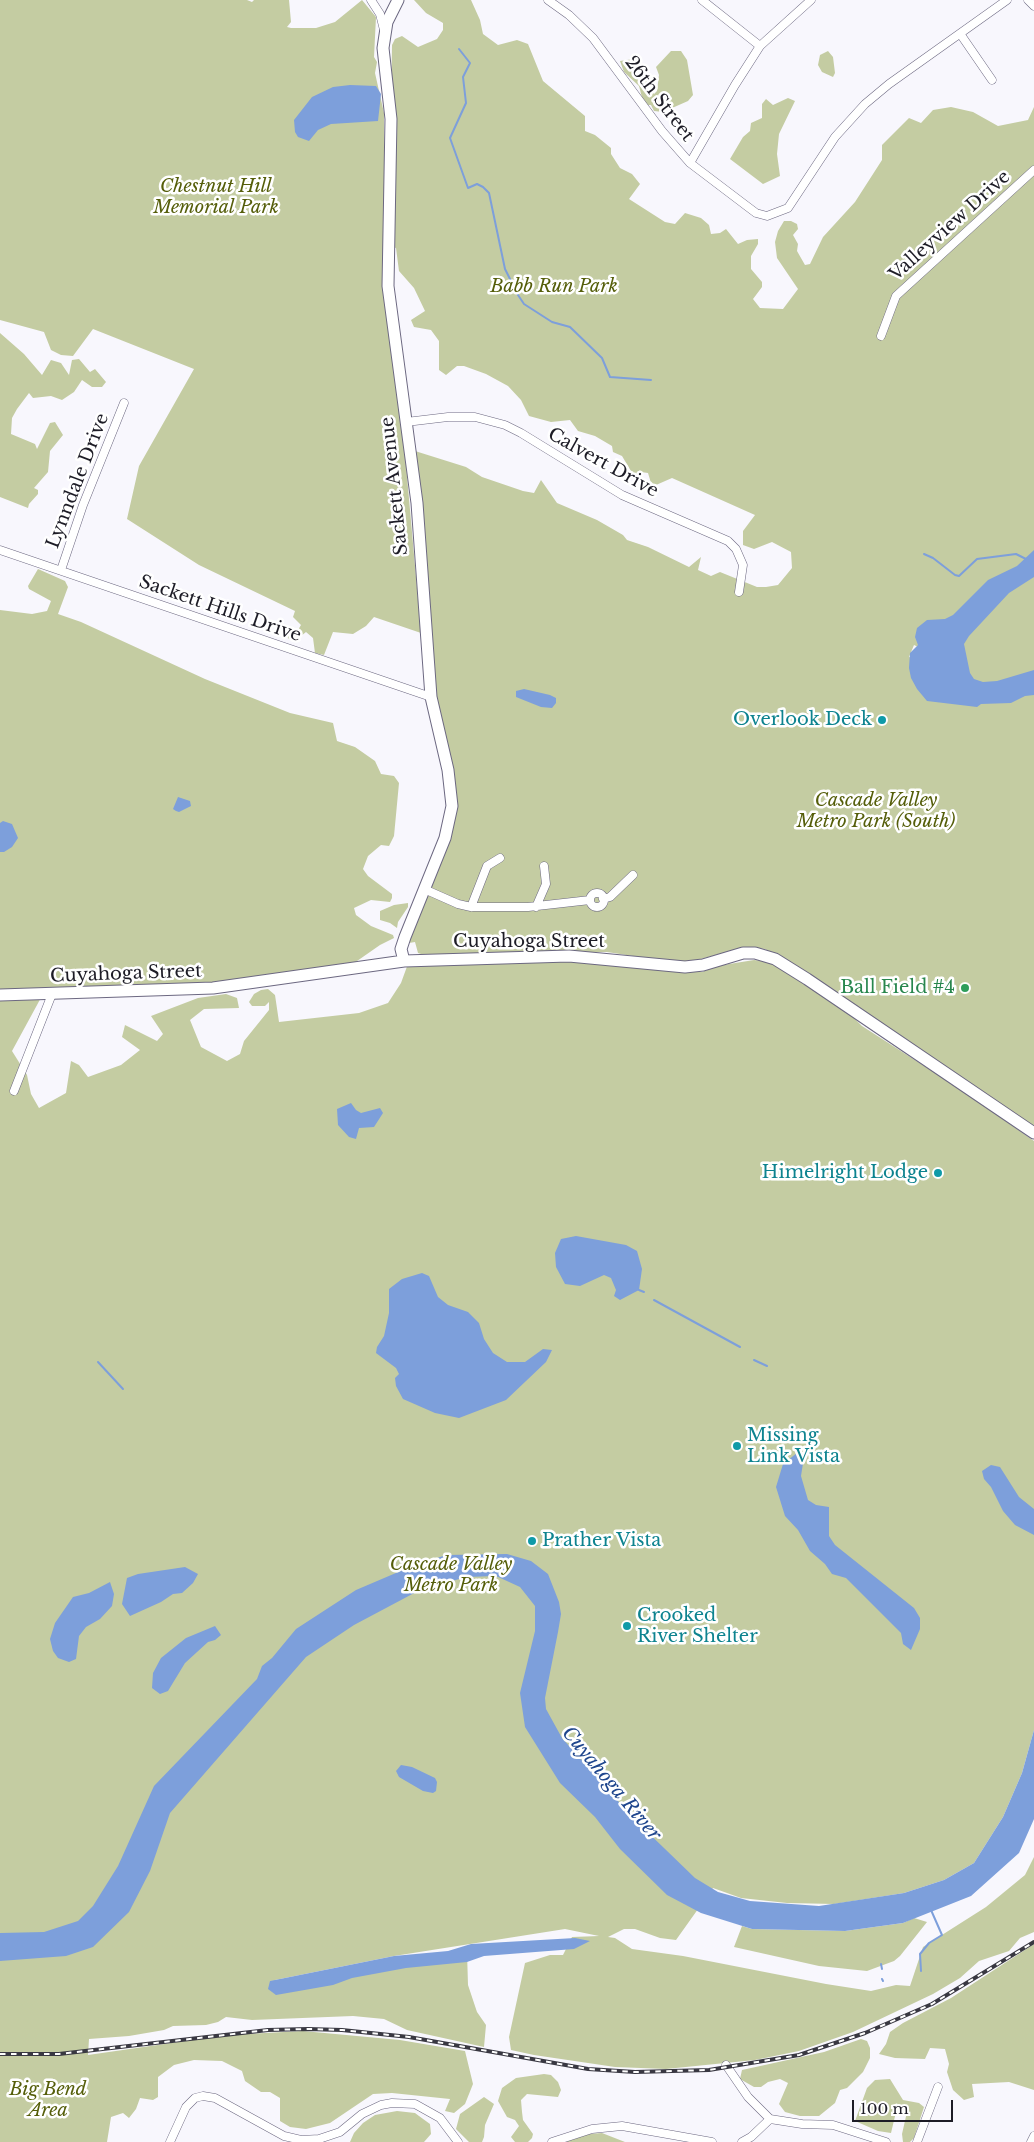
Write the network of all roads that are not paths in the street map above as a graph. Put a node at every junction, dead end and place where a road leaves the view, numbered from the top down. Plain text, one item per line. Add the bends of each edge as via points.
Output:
1 (371, 0) edge
2 (398, 0) edge
3 (548, 0) edge
4 (702, 0) edge
5 (811, 0) edge
6 (1007, 0) edge
7 (1028, 0) edge
8 (1034, 6) edge
9 (384, 32) junction
10 (961, 35) junction
11 (760, 46) junction
12 (992, 80) dead end
13 (690, 162) junction
14 (1034, 170) edge
15 (881, 336) dead end
16 (124, 403) dead end
17 (406, 422) junction
18 (0, 550) edge
19 (61, 570) junction
20 (739, 592) dead end
21 (431, 697) junction
22 (500, 858) dead end
23 (544, 866) dead end
24 (633, 875) dead end
25 (424, 889) junction
26 (536, 906) junction
27 (471, 907) junction
28 (404, 961) junction
29 (52, 994) junction
30 (0, 995) edge
31 (14, 1091) dead end
32 (1034, 1133) edge
33 (726, 2065) dead end
34 (938, 2087) dead end
35 (770, 2119) junction
36 (1034, 2136) edge
37 (170, 2142) edge
38 (458, 2142) edge
39 (552, 2142) edge
40 (712, 2142) edge
41 (742, 2142) edge
42 (886, 2142) edge
43 (917, 2142) edge
44 (1031, 2142) edge

1 - 9 street via 380,14
2 - 9 street, Sackett Avenue
3 - 13 street, 26th Street via 565,11 593,38 662,131
4 - 11 street
5 - 11 street
6 - 10 street
7 - 8 street
9 - 17 street, Sackett Avenue via 383,60 390,105 391,149 388,286
10 - 12 street
10 - 13 street, 26th Street via 889,84 863,106 834,138 788,208 773,216 753,211
11 - 13 street
14 - 15 street, Valleyview Drive via 896,296
16 - 19 street, Lynndale Drive
17 - 20 street, Calvert Drive via 476,417 521,433 622,495 728,541 736,549 743,565
17 - 21 street, Sackett Avenue via 416,503
18 - 19 street, Sackett Hills Drive
19 - 21 street, Sackett Hills Drive
21 - 25 street, Sackett Avenue via 448,770 452,806 445,838
22 - 27 street via 486,866
23 - 26 street via 546,884
24 - 26 street via 610,897 603,899 595,893 590,900
25 - 27 street
25 - 28 street, Sackett Avenue via 403,944
26 - 27 street
28 - 29 street, Cuyahoga Street via 216,988
28 - 32 street, Cuyahoga Street via 569,956 685,967 743,954 760,954 775,959 836,998
29 - 30 street, Cuyahoga Street
29 - 31 street
33 - 35 street via 750,2100
34 - 43 street
35 - 41 street
35 - 42 street via 833,2125
36 - 44 street
37 - 38 street via 186,2107 195,2098 203,2096 215,2098 284,2136 301,2140 319,2139 340,2132 362,2114 381,2105 415,2104 440,2118
39 - 40 street via 592,2129 622,2126

